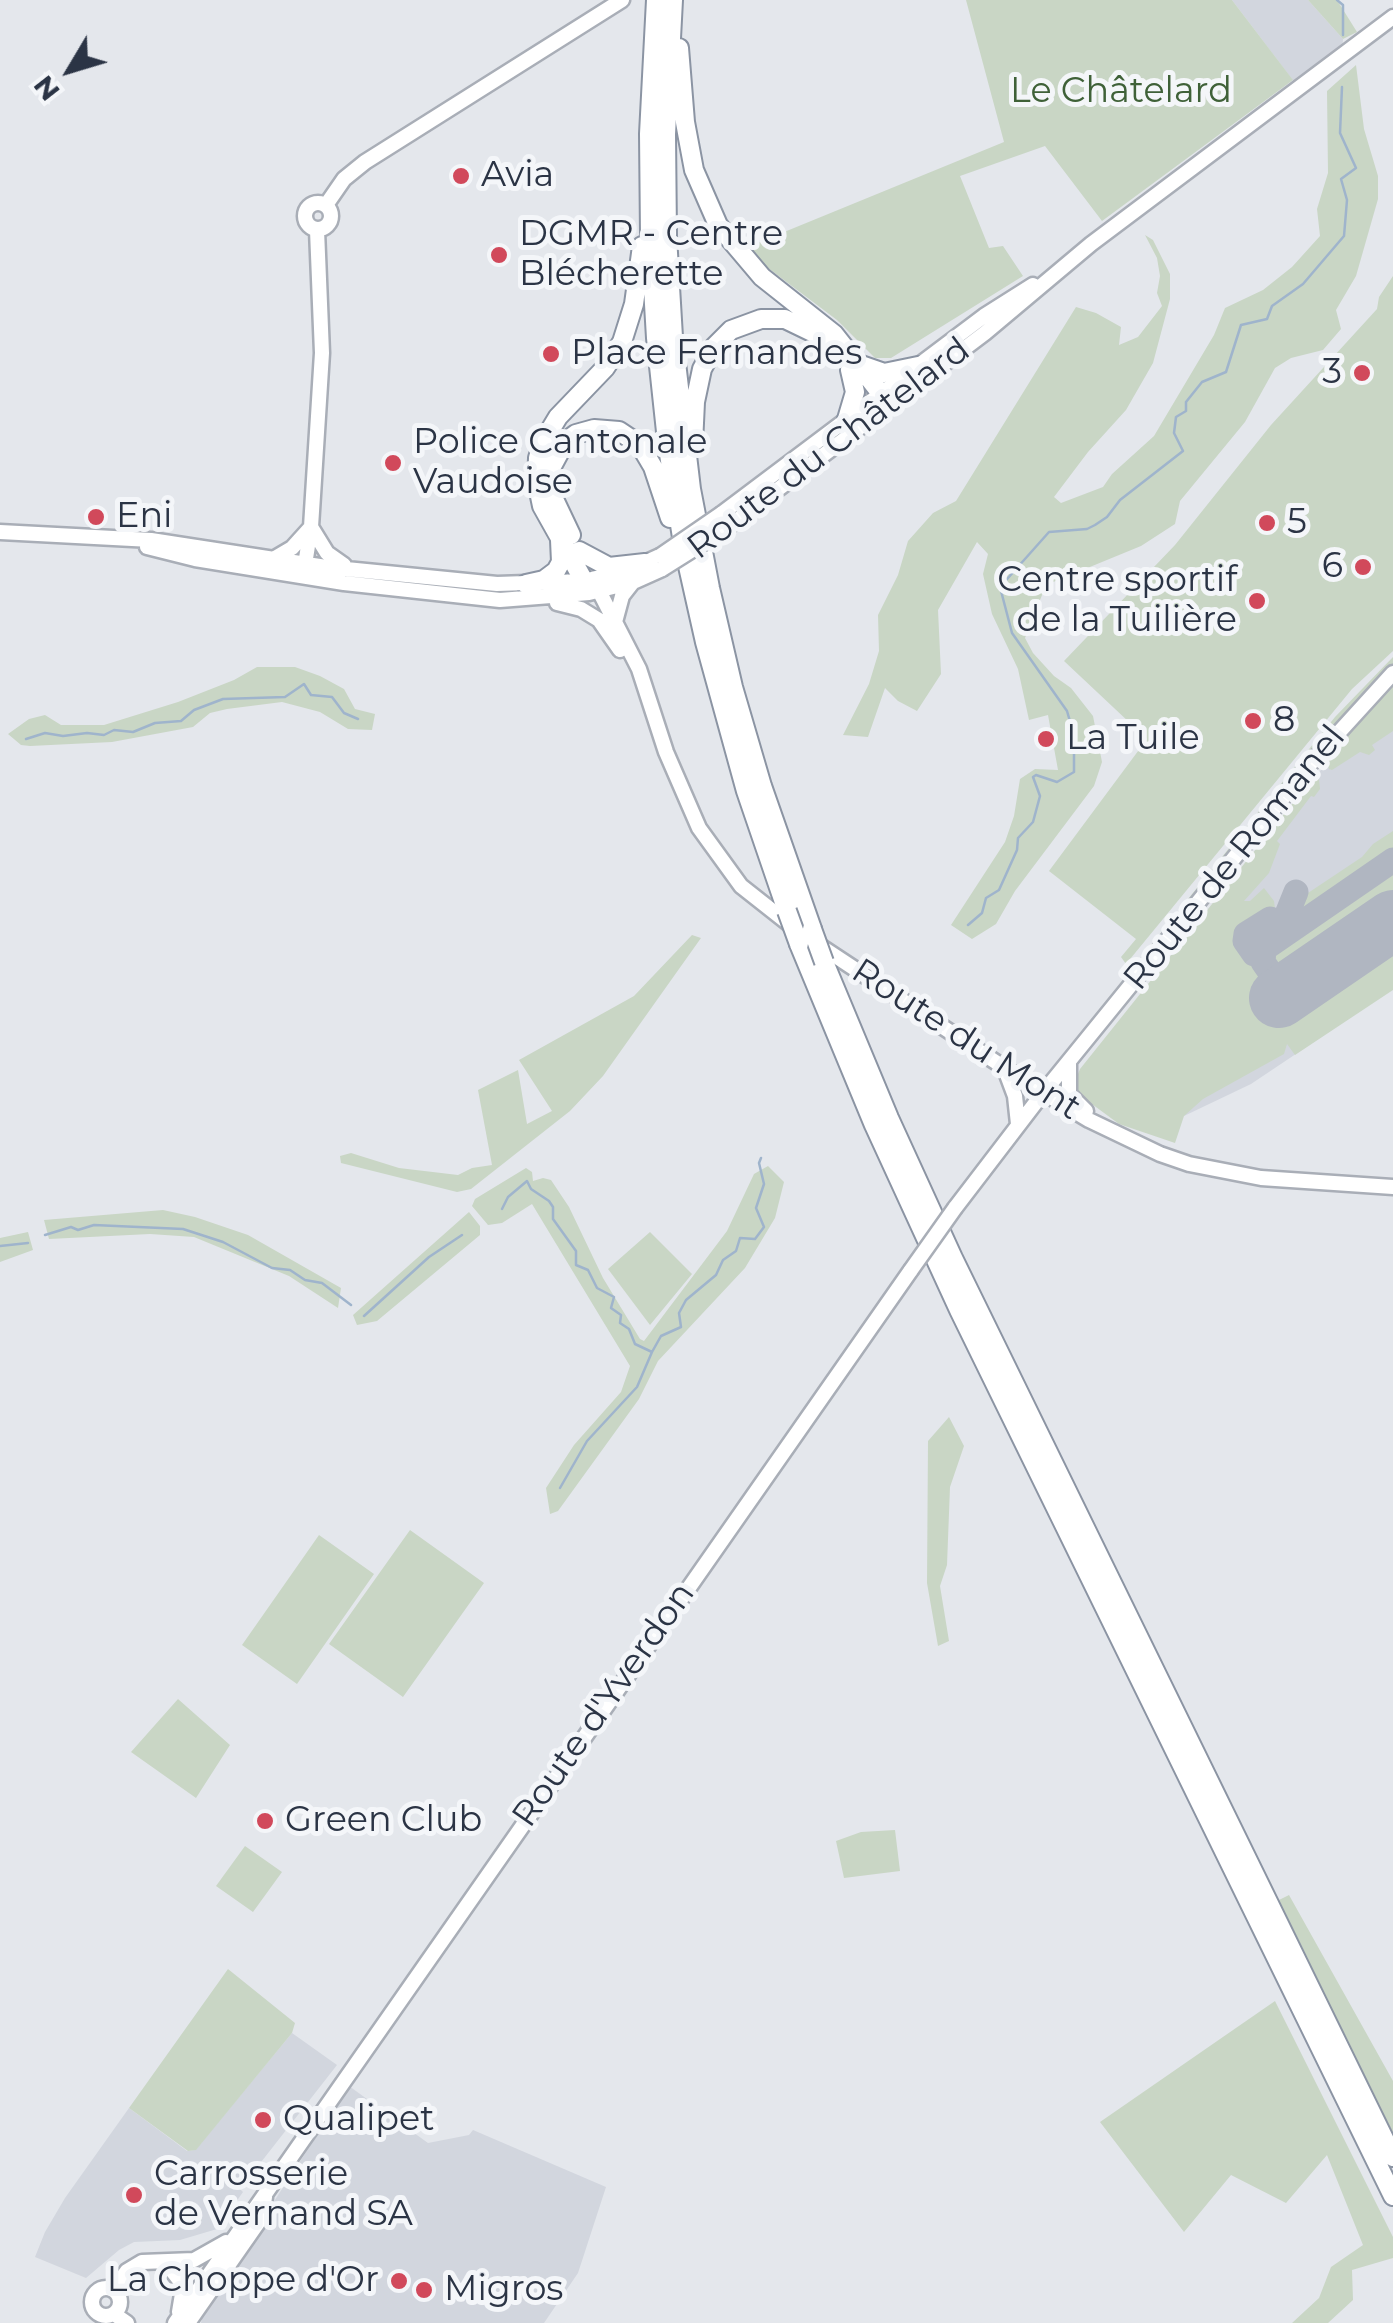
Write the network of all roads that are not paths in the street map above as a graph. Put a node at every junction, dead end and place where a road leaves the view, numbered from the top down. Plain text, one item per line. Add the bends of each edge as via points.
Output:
1 (622, 0) edge
2 (656, 0) edge
3 (674, 0) edge
4 (1393, 16) edge
5 (649, 186) junction
6 (1050, 275) junction
7 (918, 366) junction
8 (855, 367) junction
9 (883, 401) junction
10 (846, 419) junction
11 (691, 489) junction
12 (311, 527) junction
13 (0, 532) edge
14 (122, 540) junction
15 (560, 540) junction
16 (579, 551) junction
17 (273, 558) junction
18 (656, 563) junction
19 (349, 568) junction
20 (304, 570) junction
21 (690, 575) junction
22 (371, 579) junction
23 (633, 582) junction
24 (591, 586) junction
25 (531, 592) junction
26 (611, 624) junction
27 (1393, 673) edge
28 (806, 936) junction
29 (1070, 1060) junction
30 (1004, 1068) junction
31 (1043, 1093) junction
32 (1018, 1124) junction
33 (1114, 1133) junction
34 (1393, 1187) edge
35 (1393, 2158) edge
36 (266, 2194) junction
37 (1393, 2196) edge
38 (235, 2236) junction
39 (166, 2263) junction
40 (113, 2290) junction
41 (120, 2318) edge
42 (180, 2322) edge

1 - 12 main road via 365,162 326,205 331,221 317,230 322,353
2 - 5 highway
3 - 8 highway via 687,134 708,205 752,268 824,324
3 - 11 highway via 667,236
4 - 6 main road, Route du Châtelard
5 - 15 highway via 628,327 605,368 551,427 538,458 540,498
5 - 21 highway via 659,372
6 - 7 main road, Route du Châtelard
6 - 9 main road, Route du Châtelard via 1004,318
7 - 8 highway via 884,373
7 - 9 main road, Route du Châtelard
8 - 9 highway
8 - 10 highway
8 - 11 highway via 793,322 761,319 731,330 700,376
9 - 10 main road, Route du Châtelard
9 - 18 main road, Route du Châtelard, bridge via 724,530
10 - 18 main road, Route du Châtelard, bridge
11 - 28 highway via 734,687
12 - 17 main road
12 - 19 main road via 326,552
12 - 20 main road
13 - 14 main road
14 - 17 main road
14 - 20 main road via 195,558
15 - 24 highway
15 - 25 highway via 556,571
16 - 18 highway via 609,567
16 - 21 highway via 553,497 551,468 576,434 612,430 648,456
16 - 24 highway
17 - 20 main road
18 - 23 main road, Route du Châtelard
18 - 24 main road, Route du Châtelard
19 - 20 main road
19 - 22 main road
20 - 22 main road
21 - 28 highway, bridge via 731,741 787,911
22 - 25 main road
23 - 24 main road, Route du Châtelard
23 - 26 main road
24 - 25 main road
24 - 26 main road, Route du Mont
25 - 26 main road
26 - 30 main road, Route du Mont via 638,668 700,828 722,863 752,896 820,946
27 - 29 main road, Route de Romanel via 1312,762
28 - 35 highway, bridge via 824,962 960,1273
28 - 37 highway via 854,1078 945,1279
29 - 31 main road, Route de Romanel
29 - 33 main road via 1069,1094
30 - 31 main road, Route du Mont
30 - 32 main road
31 - 32 main road, Route d'Yverdon
31 - 33 main road, Route du Mont
32 - 36 main road, Route d'Yverdon, bridge
33 - 34 main road, Route du Mont via 1226,1173
36 - 38 main road, Route d'Yverdon
36 - 42 main road via 262,2217
38 - 39 main road via 194,2260
38 - 42 main road, Route d'Yverdon
39 - 40 main road via 133,2266
39 - 42 main road via 180,2281
40 - 41 main road
40 - 41 main road via 100,2290 92,2300 96,2313

